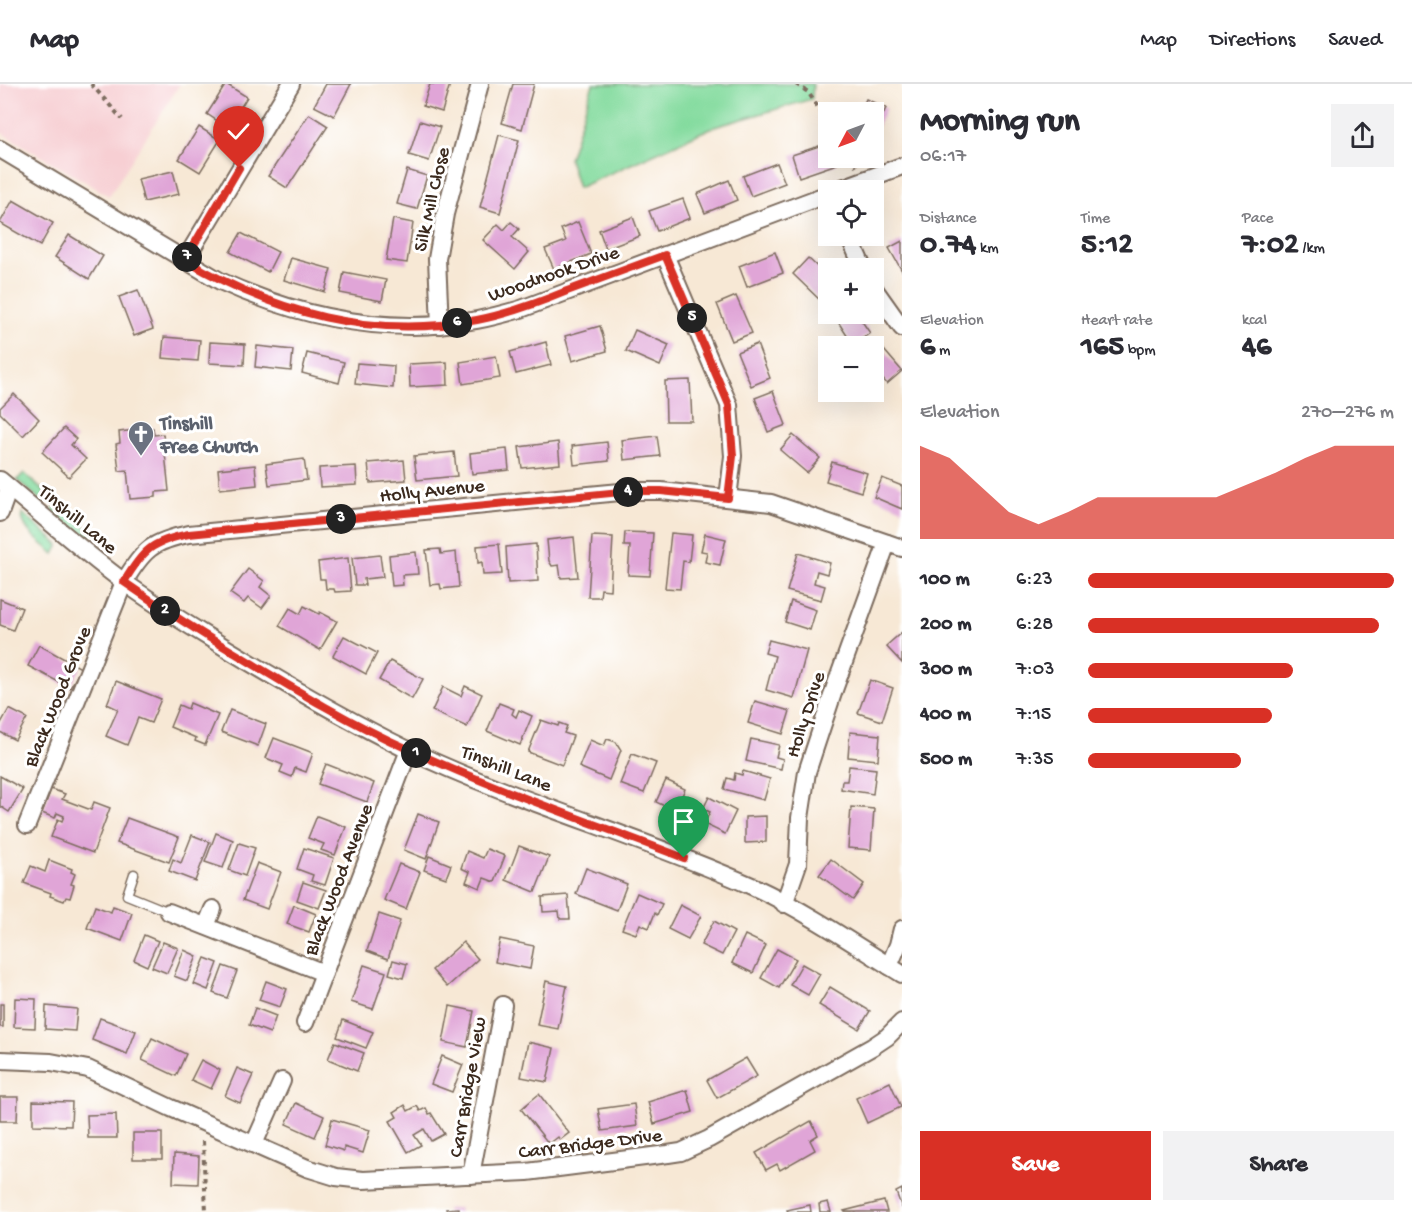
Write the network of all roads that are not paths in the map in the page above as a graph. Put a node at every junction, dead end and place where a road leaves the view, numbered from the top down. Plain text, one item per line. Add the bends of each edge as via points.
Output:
1 (291, 84) edge
2 (480, 84) edge
3 (0, 148) edge
4 (902, 166) edge
5 (864, 180) edge
6 (818, 198) edge
7 (665, 255) junction
8 (185, 260) junction
9 (884, 303) edge
10 (440, 325) junction
11 (902, 328) edge
12 (5, 484) edge
13 (728, 498) junction
14 (0, 513) edge
15 (895, 545) edge
16 (124, 582) junction
17 (409, 750) junction
18 (27, 825) dead end
19 (134, 874) dead end
20 (784, 904) junction
21 (213, 909) dead end
22 (170, 912) joint
23 (206, 926) junction
24 (902, 929) edge
25 (896, 970) edge
26 (324, 972) junction
27 (503, 1005) dead end
28 (902, 1022) edge
29 (305, 1023) dead end
30 (0, 1060) edge
31 (282, 1081) dead end
32 (254, 1144) junction
33 (471, 1175) junction

1 - 8 street
2 - 10 street, Silk Mill Close via 437,259
3 - 8 street, Woodnook Drive
4 - 5 street
6 - 7 street, Woodnook Drive
7 - 10 street, Woodnook Drive via 521,309
7 - 13 street via 729,405 733,456
8 - 10 street, Woodnook Drive via 239,290 294,310 360,324
9 - 11 street
12 - 14 street
12 - 16 street, Tinshill Lane
13 - 15 street, Holly Avenue via 771,503
13 - 16 street, Holly Avenue via 631,491 189,534 154,545 136,562
15 - 20 street, Holly Drive via 835,687 807,772 798,864
16 - 17 street, Tinshill Lane via 272,676
16 - 18 street, Black Wood Grove
17 - 20 street, Tinshill Lane via 684,858
17 - 26 street, Black Wood Avenue
19 - 22 lane via 127,895
20 - 25 street, Tinshill Lane
21 - 23 street
22 - 23 street
23 - 26 street
24 - 25 street
26 - 29 street, Black Wood Avenue
27 - 33 street, Carr Bridge View
28 - 33 street, Carr Bridge Drive via 872,1047 681,1152 527,1172
30 - 32 street, Carr Bridge Drive via 51,1062 88,1069
31 - 32 street
32 - 33 street, Carr Bridge Drive via 336,1178

